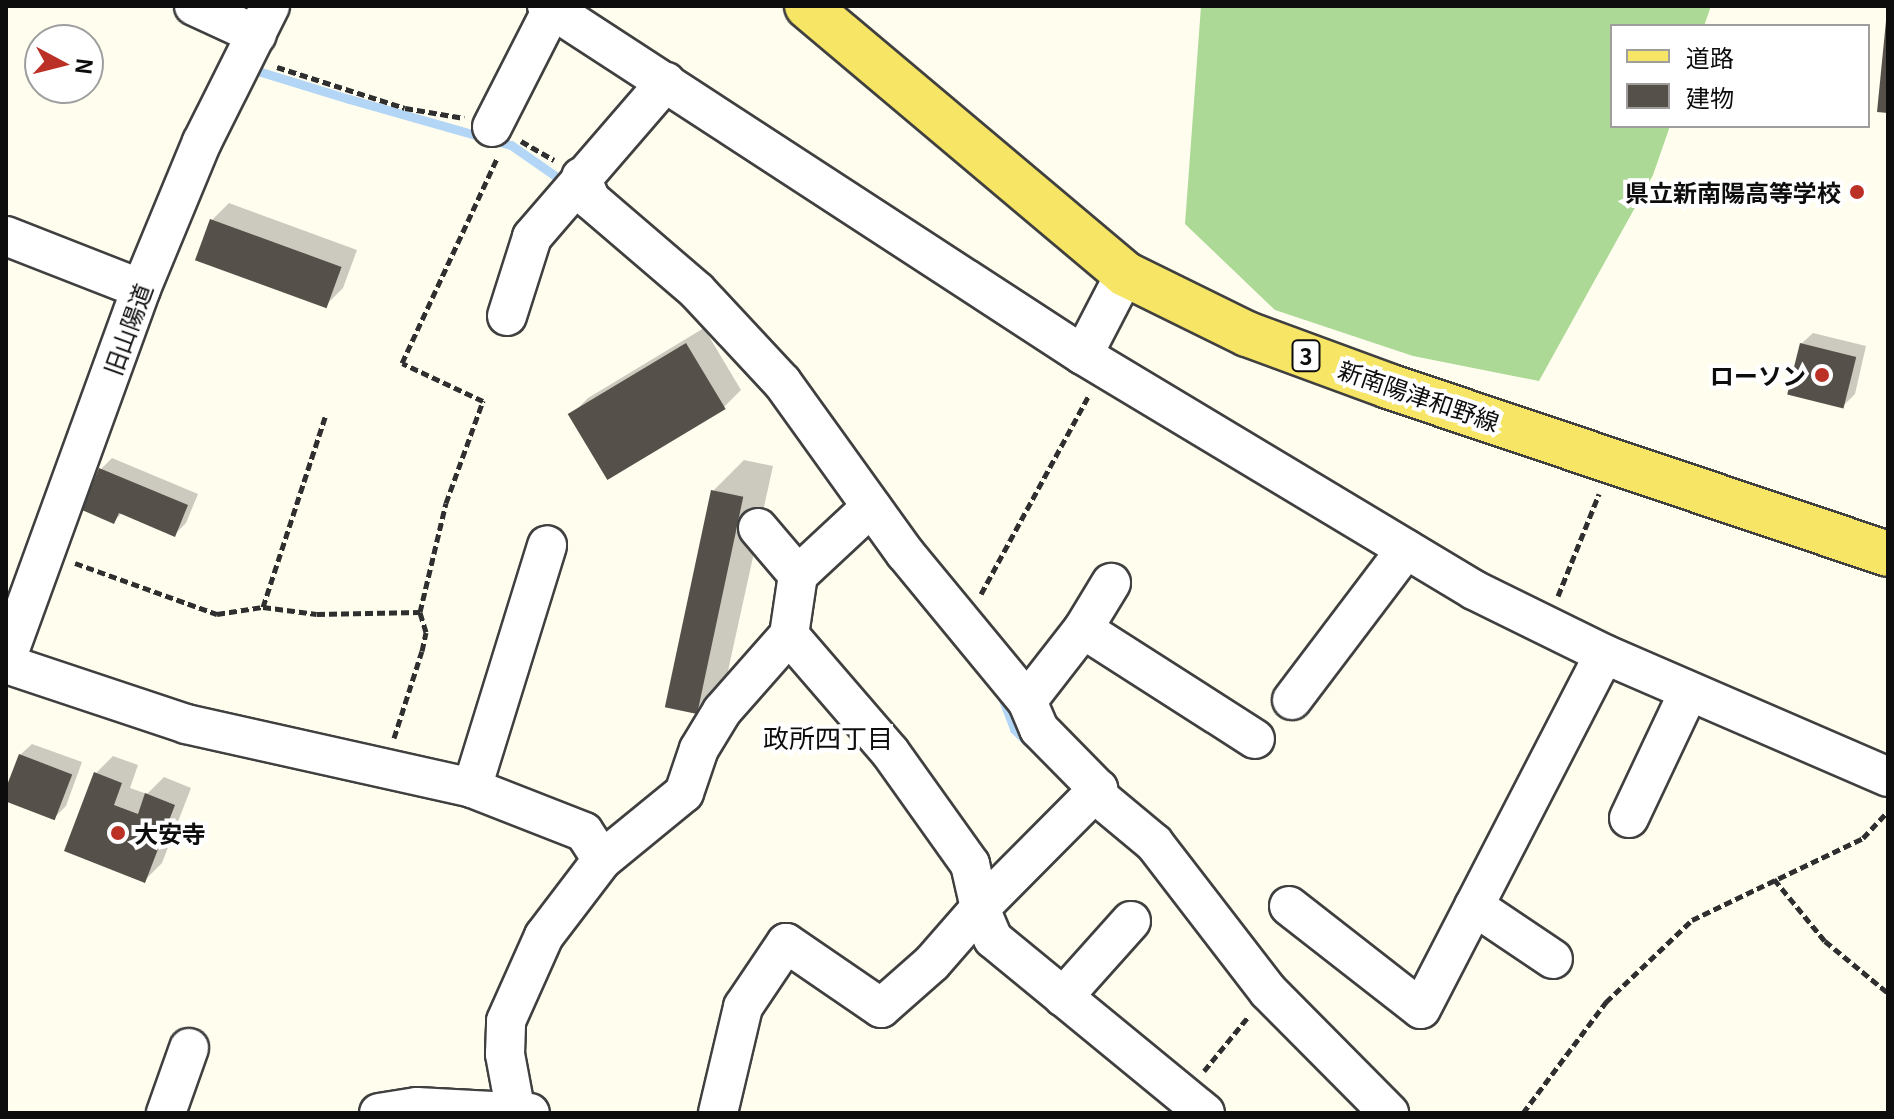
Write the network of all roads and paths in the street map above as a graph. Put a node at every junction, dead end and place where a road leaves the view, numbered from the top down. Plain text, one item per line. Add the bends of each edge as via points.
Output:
1 (194, 6) edge
2 (807, 6) edge
3 (549, 8) edge
4 (257, 33) edge
5 (666, 82) junction
6 (500, 130) junction
7 (581, 177) junction
8 (6, 236) edge
9 (1125, 274) junction
10 (141, 289) junction
11 (507, 316) dead end
12 (1091, 360) junction
13 (325, 417) dead end
14 (1601, 489) dead end
15 (871, 507) junction
16 (758, 528) dead end
17 (547, 545) dead end
18 (1406, 549) junction
19 (45, 552) junction
20 (1888, 554) edge
21 (798, 575) junction
22 (1111, 583) dead end
23 (263, 607) junction
24 (420, 612) junction
25 (958, 617) junction
26 (1546, 625) junction
27 (1083, 629) junction
28 (789, 635) junction
29 (1604, 654) junction
30 (6, 662) edge
31 (1689, 691) junction
32 (1308, 693) dead end
33 (1027, 701) junction
34 (1255, 739) dead end
35 (386, 765) junction
36 (1888, 777) edge
37 (472, 788) junction
38 (1094, 793) junction
39 (1888, 811) edge
40 (1629, 818) dead end
41 (602, 860) junction
42 (1774, 879) junction
43 (1289, 906) dead end
44 (1474, 906) junction
45 (980, 908) junction
46 (1131, 921) dead end
47 (1553, 959) dead end
48 (1268, 991) junction
49 (1888, 993) edge
50 (1063, 997) junction
51 (189, 1048) dead end
52 (1195, 1105) edge
53 (516, 1112) edge
54 (166, 1113) edge
55 (379, 1113) edge
56 (530, 1113) edge
57 (718, 1113) edge
58 (1389, 1113) edge
59 (1523, 1113) edge

1 - 4 street
2 - 9 main road, 新南陽津和野線 / 3
3 - 5 street
3 - 6 street
4 - 6 path via 405,108
4 - 10 street, 旧山陽道 via 202,142
5 - 7 street
5 - 12 street
6 - 7 path
6 - 24 path via 402,363 483,401 446,503
7 - 11 street via 532,237
7 - 15 street via 591,200 697,291 782,382
8 - 10 street
9 - 12 street
9 - 20 main road, 新南陽津和野線 / 3 via 1247,334 1388,386
10 - 19 street, 旧山陽道
12 - 18 street
12 - 25 path via 1086,403 984,591
13 - 23 path
14 - 26 path
15 - 21 street
15 - 25 street
16 - 21 street
17 - 37 street
18 - 26 street
18 - 32 street
19 - 23 path via 217,614
19 - 30 street, 旧山陽道
21 - 28 street
22 - 27 street
23 - 24 path via 317,614
24 - 35 path via 426,632 422,651
25 - 33 street
26 - 29 street
27 - 33 street
27 - 34 street
28 - 41 street via 722,711 699,749 684,793
28 - 45 street via 890,752 970,864
29 - 31 street
29 - 44 street
30 - 35 street via 186,724
31 - 36 street
31 - 40 street
33 - 38 street via 1039,729 1098,789
35 - 37 street
37 - 41 street via 584,832
38 - 45 street
38 - 48 street via 1154,843
39 - 42 path via 1863,838
41 - 53 street via 544,936 506,1021 505,1054
42 - 49 path via 1825,941
42 - 59 path via 1692,920 1606,1002
43 - 44 street via 1421,1009
44 - 47 street
45 - 50 street via 993,939
45 - 57 street via 932,963 881,1008 786,943 743,1007
46 - 50 street
48 - 52 path
48 - 58 street
50 - 52 street
51 - 54 street
53 - 55 street via 417,1107
53 - 56 street

